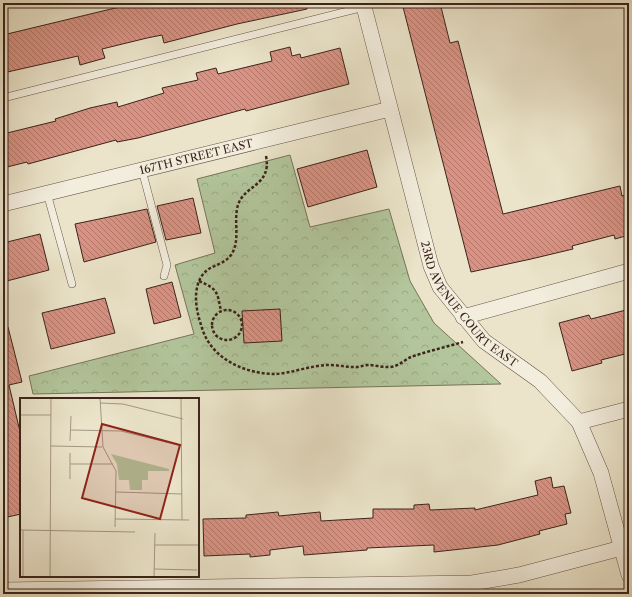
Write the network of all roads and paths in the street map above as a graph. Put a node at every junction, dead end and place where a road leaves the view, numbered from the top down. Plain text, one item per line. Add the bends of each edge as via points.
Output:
1 (363, 5) edge
2 (3, 98) edge
3 (390, 109) junction
4 (262, 140) junction
5 (142, 170) junction
6 (47, 193) junction
7 (3, 204) edge
8 (629, 272) edge
9 (164, 276) dead end
10 (199, 281) junction
11 (72, 284) dead end
12 (221, 311) junction
13 (463, 317) junction
14 (481, 338) junction
15 (629, 409) edge
16 (579, 422) junction
17 (626, 547) edge
18 (629, 575) edge
19 (3, 590) edge

1 - 2 lane
1 - 3 street, 23RD AVENUE COURT EAST
3 - 4 street, 167TH STREET EAST
3 - 13 street, 23RD AVENUE COURT EAST via 430,266 440,287
4 - 5 street, 167TH STREET EAST
4 - 10 path via 268,165 258,185 244,196 238,205 234,250 227,259 206,269
5 - 6 street, 167TH STREET EAST
5 - 9 lane via 167,265
6 - 7 street, 167TH STREET EAST
6 - 11 lane
8 - 13 street
10 - 12 path via 216,291
10 - 14 path via 196,300 199,320 208,342 224,360 252,370 274,374 329,365 354,368 368,365 395,366 423,353
12 - 12 path via 214,318 213,332 225,340 234,338 242,326 239,317 231,311
13 - 14 street, 23RD AVENUE COURT EAST
14 - 16 street, 23RD AVENUE COURT EAST via 540,381
15 - 16 street
16 - 17 street, 23RD AVENUE COURT EAST via 601,473
17 - 18 street, 23RD AVENUE COURT EAST
17 - 19 street via 519,575 472,583

